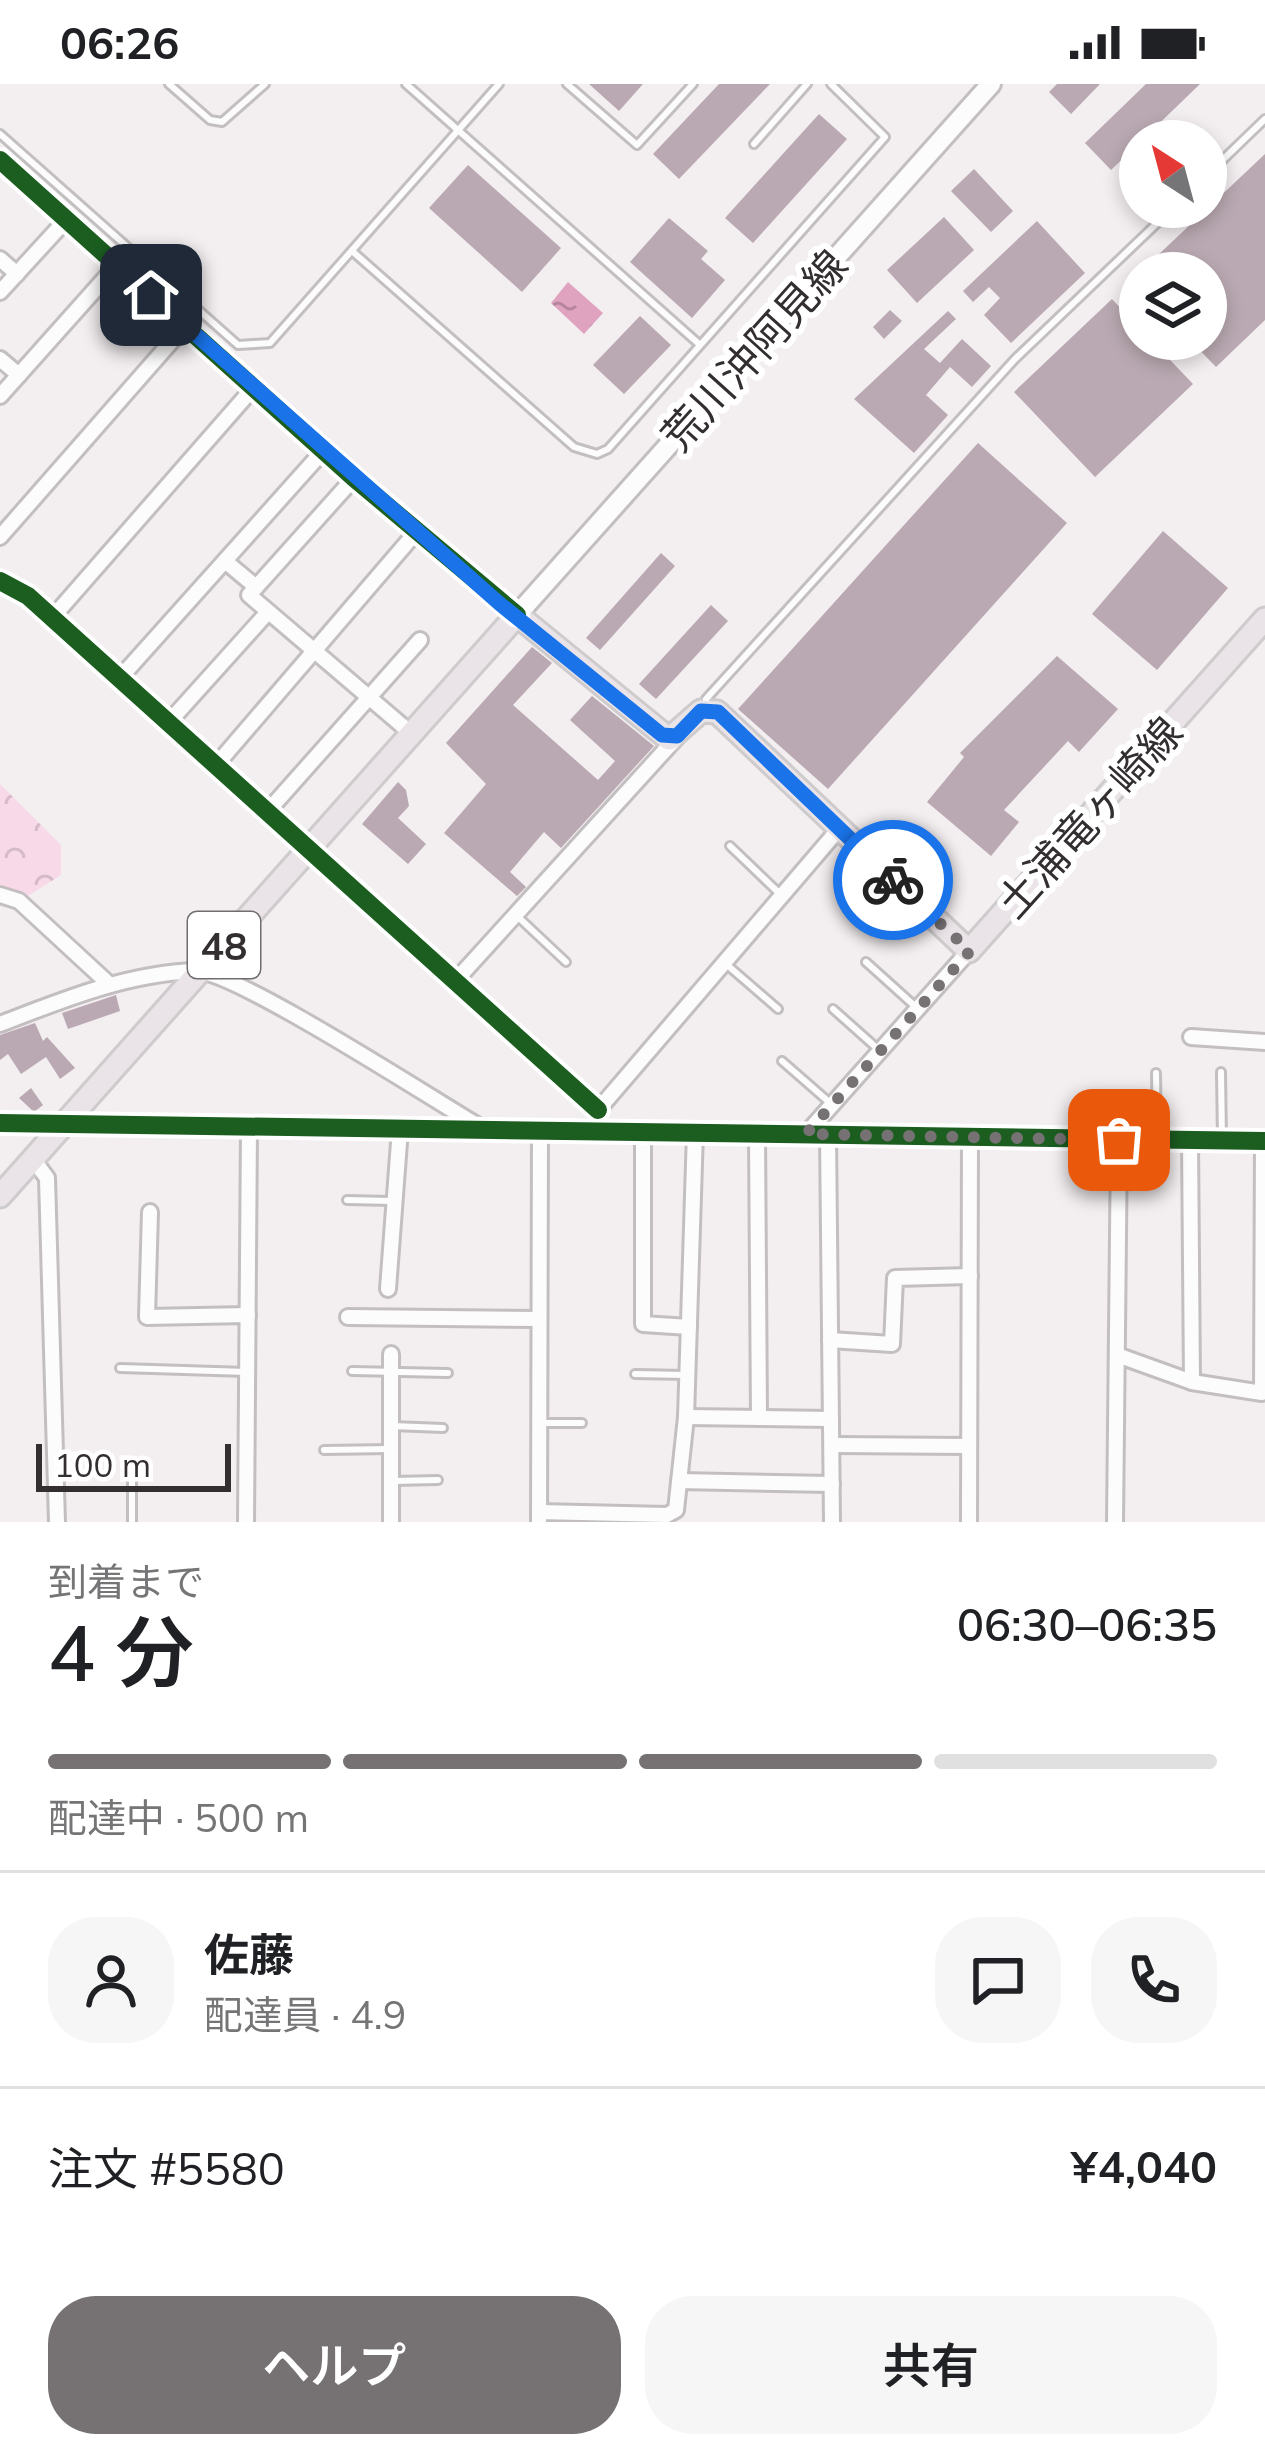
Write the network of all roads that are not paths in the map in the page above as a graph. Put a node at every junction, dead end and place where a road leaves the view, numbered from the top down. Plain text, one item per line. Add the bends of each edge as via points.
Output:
1 (169, 84) edge
2 (265, 84) edge
3 (406, 84) edge
4 (499, 84) edge
5 (567, 84) edge
6 (693, 84) edge
7 (807, 84) edge
8 (832, 84) edge
9 (991, 84) edge
10 (1265, 119) edge
11 (457, 129) junction
12 (0, 134) edge
13 (754, 144) dead end
14 (1227, 156) edge
15 (0, 160) edge
16 (66, 220) junction
17 (1152, 228) edge
18 (352, 250) junction
19 (0, 259) edge
20 (117, 265) junction
21 (17, 274) junction
22 (0, 292) edge
23 (185, 326) junction
24 (700, 345) junction
25 (0, 359) edge
26 (19, 375) junction
27 (254, 387) junction
28 (0, 396) edge
29 (324, 451) junction
30 (354, 478) junction
31 (418, 531) junction
32 (0, 537) edge
33 (225, 561) junction
34 (0, 581) edge
35 (256, 587) junction
36 (268, 612) junction
37 (517, 615) junction
38 (52, 618) junction
39 (1265, 619) edge
40 (421, 640) dead end
41 (314, 651) junction
42 (119, 679) junction
43 (369, 697) junction
44 (706, 710) junction
45 (169, 722) junction
46 (412, 734) junction
47 (677, 736) junction
48 (217, 764) junction
49 (268, 811) junction
50 (838, 830) junction
51 (730, 846) dead end
52 (310, 848) junction
53 (0, 895) edge
54 (781, 895) junction
55 (516, 915) junction
56 (970, 951) junction
57 (566, 962) dead end
58 (724, 962) junction
59 (866, 962) dead end
60 (201, 970) junction
61 (458, 978) junction
62 (110, 985) junction
63 (778, 1009) dead end
64 (833, 1009) dead end
65 (917, 1009) junction
66 (0, 1024) edge
67 (1191, 1037) dead end
68 (1265, 1042) edge
69 (880, 1051) junction
70 (782, 1061) dead end
71 (1221, 1072) dead end
72 (1156, 1073) dead end
73 (832, 1105) junction
74 (598, 1110) junction
75 (0, 1123) edge
76 (63, 1126) junction
77 (249, 1128) junction
78 (400, 1129) junction
79 (484, 1129) junction
80 (540, 1130) junction
81 (597, 1130) junction
82 (643, 1131) junction
83 (695, 1132) junction
84 (757, 1133) junction
85 (806, 1134) junction
86 (828, 1134) junction
87 (970, 1134) junction
88 (1119, 1140) junction
89 (1156, 1140) junction
90 (1190, 1141) junction
91 (1222, 1141) junction
92 (1264, 1141) edge
93 (33, 1159) junction
94 (0, 1196) edge
95 (347, 1200) dead end
96 (394, 1201) junction
97 (1264, 1210) edge
98 (150, 1212) dead end
99 (970, 1276) junction
100 (388, 1288) dead end
101 (248, 1315) junction
102 (348, 1317) dead end
103 (539, 1319) junction
104 (689, 1327) junction
105 (830, 1340) junction
106 (391, 1354) dead end
107 (1117, 1354) junction
108 (120, 1368) dead end
109 (352, 1370) dead end
110 (247, 1372) junction
111 (391, 1373) junction
112 (448, 1373) dead end
113 (635, 1373) dead end
114 (1263, 1374) edge
115 (688, 1375) junction
116 (1192, 1382) junction
117 (686, 1418) junction
118 (759, 1418) junction
119 (831, 1419) junction
120 (539, 1423) junction
121 (582, 1424) dead end
122 (391, 1426) junction
123 (442, 1428) dead end
124 (832, 1445) junction
125 (970, 1446) junction
126 (391, 1449) junction
127 (324, 1450) dead end
128 (132, 1470) dead end
129 (438, 1480) dead end
130 (680, 1480) junction
131 (391, 1481) junction
132 (832, 1484) junction
133 (539, 1517) edge
134 (57, 1522) edge
135 (132, 1522) edge
136 (246, 1522) edge
137 (391, 1522) edge
138 (832, 1522) edge
139 (969, 1522) edge
140 (1115, 1522) edge

1 - 2 lane via 222,122
3 - 11 lane
4 - 11 lane
5 - 6 lane via 637,145
7 - 13 lane
8 - 24 lane via 885,137
9 - 37 main road, 荒川沖阿見線
10 - 14 lane
11 - 18 lane
11 - 24 lane
12 - 18 lane via 238,345 270,343
15 - 16 street
16 - 20 street
16 - 21 street
17 - 44 lane via 1015,359 706,698
18 - 24 lane via 585,454 608,449
19 - 21 street
20 - 23 street
20 - 26 street
21 - 22 street
23 - 27 street
23 - 32 street
25 - 26 street
26 - 28 street
27 - 29 street
27 - 38 street
29 - 30 street
29 - 33 street
30 - 31 street
30 - 35 street
31 - 37 street
31 - 41 street
33 - 35 street
33 - 42 street
34 - 38 street
35 - 36 street via 249,596
36 - 41 street
36 - 45 street
37 - 46 main road, 48
37 - 47 main road via 662,735
38 - 42 street
39 - 56 main road, 土浦竜ヶ崎線
40 - 43 street
41 - 43 street
41 - 48 street
42 - 45 street
43 - 46 street
43 - 49 street
44 - 47 main road
44 - 50 main road, 土浦竜ヶ崎線 via 718,712
45 - 48 street
46 - 52 main road, 48
47 - 55 street
48 - 49 street
49 - 52 street
50 - 54 street
50 - 56 main road, 土浦竜ヶ崎線
51 - 54 lane
52 - 60 main road, 48
52 - 61 street
53 - 62 street via 19,901
54 - 58 street
55 - 57 lane
55 - 61 street
56 - 65 street
58 - 63 lane
58 - 74 street
59 - 65 lane
60 - 62 street
60 - 76 main road, 48
60 - 79 street
61 - 74 street
62 - 66 street
64 - 69 lane
65 - 69 street
67 - 68 street
69 - 73 street
70 - 73 lane
71 - 91 lane
72 - 89 lane
73 - 85 street
74 - 81 street
75 - 76 street
76 - 77 street
76 - 93 main road, 48
77 - 78 street
77 - 101 street
78 - 79 street
78 - 96 street
79 - 80 street
80 - 81 street
80 - 103 street
81 - 82 street
82 - 83 street
82 - 104 street via 643,1324
83 - 84 street
83 - 104 street
84 - 85 street
84 - 118 street
85 - 86 street
86 - 87 street
86 - 105 street
87 - 88 street
87 - 99 street
88 - 89 street
88 - 107 street
89 - 90 street
90 - 91 street
90 - 116 street
91 - 92 street
92 - 97 street
93 - 94 main road, 48
93 - 134 street via 46,1178
95 - 96 lane
96 - 100 street
97 - 114 street
98 - 101 street via 147,1317
99 - 105 street via 895,1278 892,1344
99 - 125 street
101 - 110 street
102 - 103 street
103 - 120 street
104 - 115 street
105 - 119 street
106 - 111 street
107 - 116 street
107 - 140 street
108 - 110 lane
109 - 111 lane
110 - 136 street
111 - 112 lane
111 - 122 street
113 - 115 lane
114 - 116 street via 1262,1393
115 - 117 street
117 - 118 street
117 - 130 street
118 - 119 street
119 - 124 street
120 - 121 lane
120 - 133 street
122 - 123 lane
122 - 126 street
124 - 125 street
124 - 132 street
125 - 139 street
126 - 127 lane
126 - 131 street
128 - 135 lane
129 - 131 lane
130 - 132 street
130 - 133 street via 676,1510 667,1515
131 - 137 street
132 - 138 street

